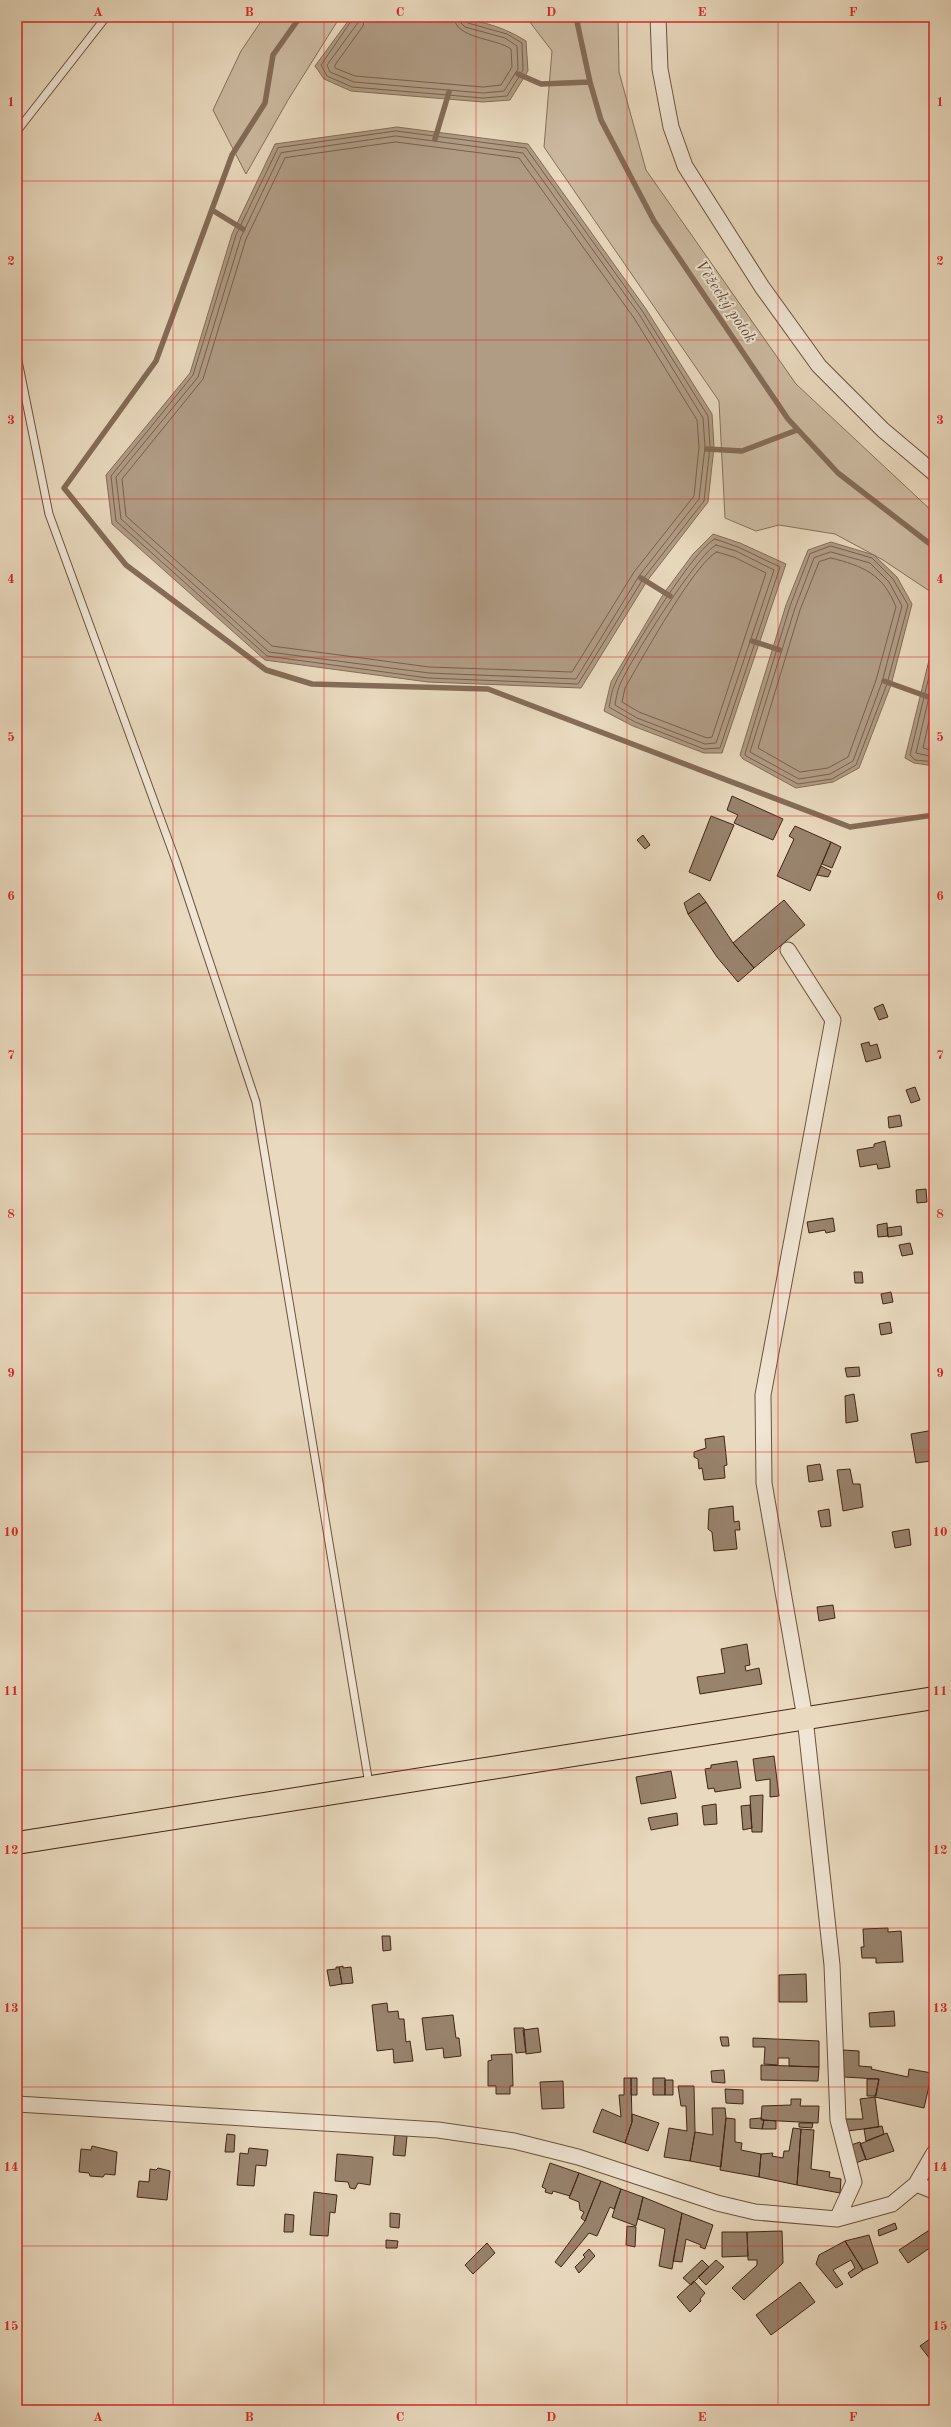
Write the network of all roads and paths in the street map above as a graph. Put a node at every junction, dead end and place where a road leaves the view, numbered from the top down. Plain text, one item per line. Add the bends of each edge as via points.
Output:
1 (106, 17) edge
2 (658, 17) edge
3 (17, 131) edge
4 (17, 356) edge
5 (934, 473) edge
6 (788, 950) dead end
7 (934, 1698) edge
8 (805, 1718) junction
9 (370, 1787) junction
10 (17, 1843) edge
11 (17, 2104) edge
12 (934, 2153) edge
13 (916, 2184) junction
14 (934, 2191) edge
15 (837, 2220) junction

1 - 3 lane
2 - 5 street via 660,69 671,127 685,166 762,287 819,366 882,430
4 - 9 lane via 49,514 177,864 256,1102
6 - 8 street via 832,1020 763,1395 764,1483
7 - 8 main road
8 - 9 main road
8 - 15 street via 832,1965 838,2120 854,2182
9 - 10 main road
11 - 15 street via 454,2132 514,2141 578,2157 717,2203 755,2212
12 - 13 street
13 - 14 street
13 - 15 street via 892,2204

